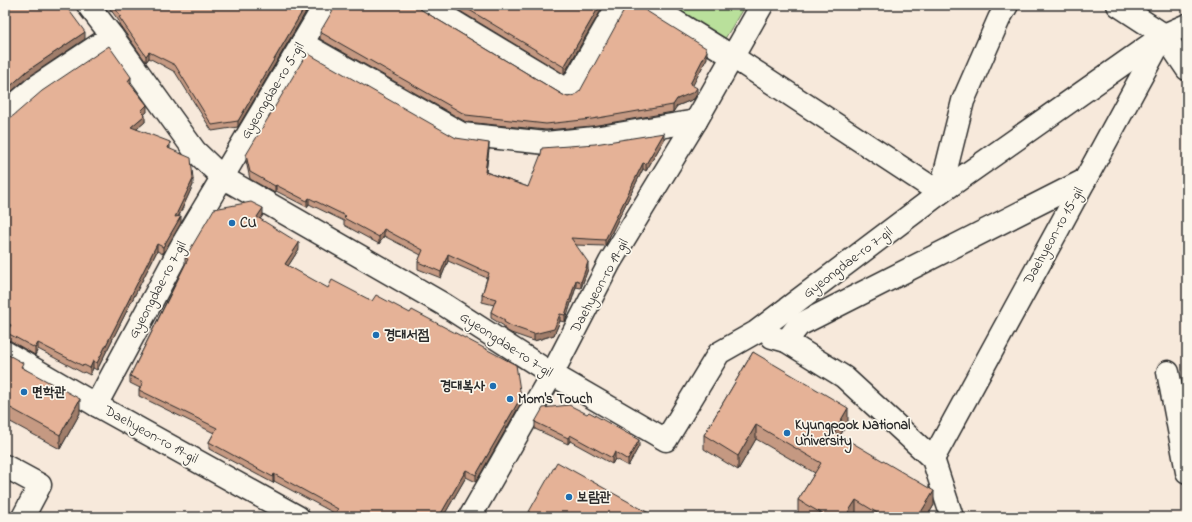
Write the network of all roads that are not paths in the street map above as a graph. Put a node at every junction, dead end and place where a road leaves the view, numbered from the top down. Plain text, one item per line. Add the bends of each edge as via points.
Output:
1 (88, 5) edge
2 (325, 5) edge
3 (426, 5) edge
4 (618, 5) edge
5 (649, 5) edge
6 (762, 5) edge
7 (1006, 5) edge
8 (1118, 5) edge
9 (1187, 25) edge
10 (1164, 35) junction
11 (112, 36) junction
12 (302, 43) junction
13 (733, 57) junction
14 (1187, 69) edge
15 (5, 113) edge
16 (696, 121) junction
17 (222, 177) junction
18 (1085, 180) junction
19 (940, 193) junction
20 (756, 332) junction
21 (786, 341) junction
22 (5, 352) edge
23 (1168, 372) dead end
24 (552, 374) junction
25 (96, 404) junction
26 (933, 459) junction
27 (5, 466) edge
28 (1187, 472) edge
29 (23, 517) edge
30 (298, 517) edge
31 (470, 517) edge
32 (952, 517) edge

1 - 11 street, Gyeongdae-ro 7-gil
2 - 12 street, Gyeongdae-ro 5-gil
3 - 4 street via 569,91
5 - 13 street
6 - 13 street, Daehyeon-ro 19-gil
7 - 19 street via 963,101
8 - 10 street
9 - 10 street
10 - 14 street
10 - 18 street, Daehyeon-ro 15-gil
10 - 19 street, Gyeongdae-ro 7-gil
11 - 15 street via 34,88
11 - 17 street, Gyeongdae-ro 7-gil via 195,151
12 - 16 street via 462,134 546,143 594,138
12 - 17 street, Gyeongdae-ro 5-gil
13 - 16 street, Daehyeon-ro 19-gil
13 - 19 street
16 - 24 street, Daehyeon-ro 19-gil via 610,262
17 - 24 street, Gyeongdae-ro 7-gil via 444,304
17 - 25 street, Gyeongdae-ro 7-gil
18 - 21 street via 799,325
18 - 26 street, Daehyeon-ro 15-gil
19 - 20 street, Gyeongdae-ro 7-gil
20 - 21 street
20 - 24 street, Gyeongdae-ro 7-gil via 719,353 666,440
21 - 26 street via 844,377
22 - 25 street, Daehyeon-ro 19-gil
23 - 28 street
24 - 31 street, Daehyeon-ro 19-gil
25 - 30 street, Daehyeon-ro 19-gil
26 - 32 street
27 - 29 street via 40,485

